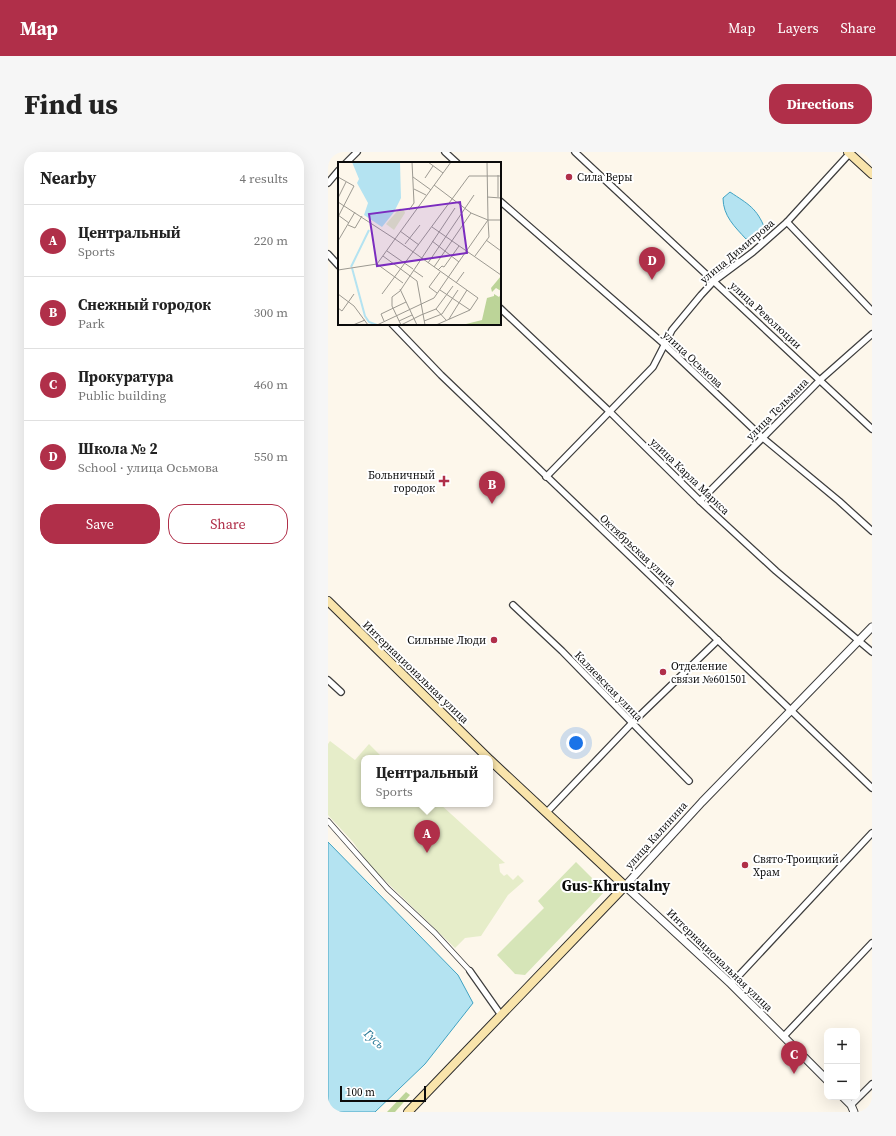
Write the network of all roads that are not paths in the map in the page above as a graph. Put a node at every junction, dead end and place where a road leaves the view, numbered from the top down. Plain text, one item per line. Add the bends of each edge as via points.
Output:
1 (357, 152) edge
2 (445, 152) edge
3 (575, 152) edge
4 (850, 152) edge
5 (347, 162) edge
6 (456, 162) edge
7 (338, 171) edge
8 (872, 174) edge
9 (328, 183) edge
10 (501, 203) edge
11 (787, 222) junction
12 (328, 254) edge
13 (338, 265) edge
14 (714, 281) junction
15 (501, 309) edge
16 (872, 310) edge
17 (393, 325) edge
18 (872, 334) edge
19 (664, 344) junction
20 (820, 380) junction
21 (610, 412) junction
22 (872, 429) edge
23 (763, 438) junction
24 (546, 477) junction
25 (700, 501) junction
26 (872, 531) edge
27 (328, 602) edge
28 (513, 605) dead end
29 (872, 627) edge
30 (718, 640) junction
31 (859, 640) junction
32 (872, 652) edge
33 (328, 680) edge
34 (342, 692) dead end
35 (792, 709) junction
36 (632, 724) junction
37 (485, 755) edge
38 (493, 763) edge
39 (689, 781) dead end
40 (872, 788) edge
41 (547, 812) junction
42 (328, 821) edge
43 (872, 833) edge
44 (625, 886) junction
45 (872, 943) edge
46 (470, 971) joint
47 (731, 984) junction
48 (501, 1015) junction
49 (784, 1036) junction
50 (824, 1077) edge
51 (872, 1084) edge
52 (846, 1100) edge
53 (853, 1108) edge
54 (408, 1112) edge

1 - 5 street
2 - 6 street
3 - 14 street, улица Революции
4 - 8 main road
4 - 11 street, улица Димитрова
7 - 9 street
10 - 19 street, улица Осьмова
11 - 14 street, улица Димитрова
11 - 16 street
12 - 13 street
14 - 19 street, улица Димитрова via 688,310
14 - 20 street, улица Революции
15 - 21 street, улица Карла Маркса
17 - 24 street, Октябрьская улица
18 - 20 street, улица Тельмана
19 - 21 street, улица Димитрова via 653,367
19 - 23 street, улица Осьмова
20 - 22 street, улица Революции
20 - 23 street, улица Тельмана
21 - 24 street, улица Димитрова
21 - 25 street, улица Карла Маркса
23 - 25 street, улица Тельмана
23 - 26 street, улица Осьмова
24 - 30 street, Октябрьская улица
25 - 31 street, улица Карла Маркса
27 - 37 main road, Интернациональная улица
28 - 36 street, Каляевская улица via 562,651
29 - 31 street, улица Калинина
30 - 35 street, Октябрьская улица
30 - 36 street
31 - 32 street, улица Карла Маркса
31 - 35 street, улица Калинина
33 - 34 street
35 - 40 street, Октябрьская улица
35 - 44 street, улица Калинина
36 - 39 street, Каляевская улица
36 - 41 street
38 - 41 main road, Интернациональная улица
41 - 44 main road, Интернациональная улица
42 - 46 street via 388,889
43 - 47 street
44 - 47 street, Интернациональная улица
44 - 48 main road, улица Калинина
45 - 49 street
46 - 48 street
47 - 49 street, Интернациональная улица
48 - 54 main road, улица Калинина
49 - 50 street, Интернациональная улица
51 - 53 street
52 - 53 street

